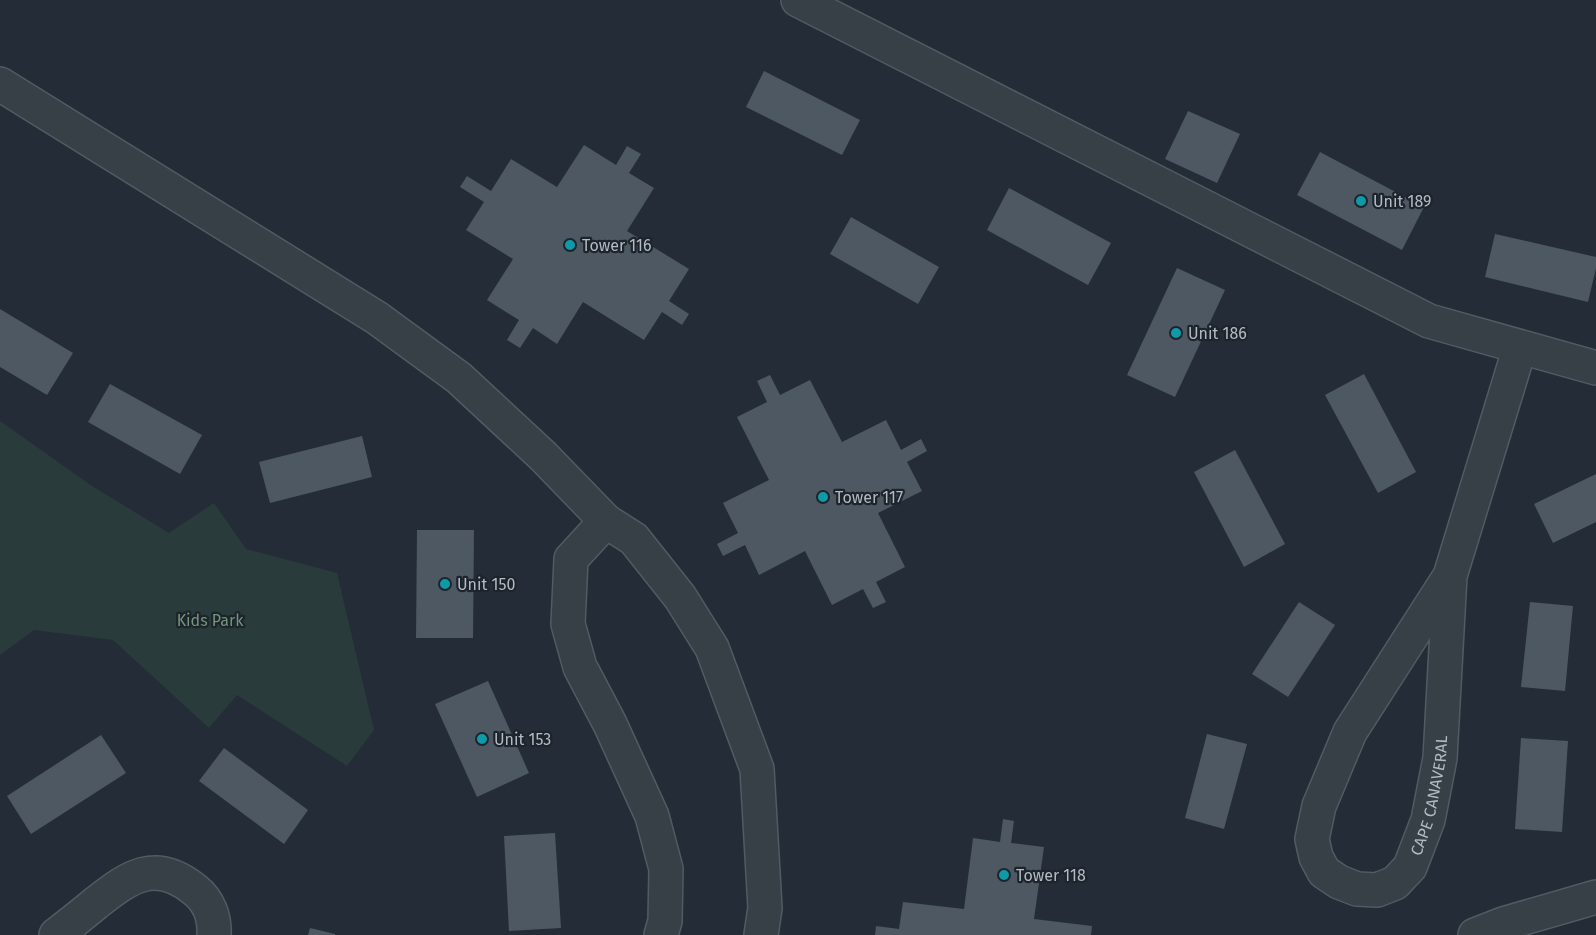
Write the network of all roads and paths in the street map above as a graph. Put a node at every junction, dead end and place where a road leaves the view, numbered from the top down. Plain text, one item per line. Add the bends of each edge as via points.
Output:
1 (798, 0) edge
2 (0, 84) edge
3 (1520, 346) junction
4 (1596, 368) edge
5 (606, 521) junction
6 (1450, 576) junction
7 (1596, 897) edge
8 (56, 935) edge
9 (214, 935) edge
10 (661, 935) edge
11 (760, 935) edge
12 (1475, 935) edge

1 - 3 street via 1428,321
2 - 5 street via 377,318 459,378
3 - 4 street
3 - 6 street, CAPE CANAVERAL
5 - 10 street via 571,559 568,624 580,667 652,816 666,868
5 - 11 street via 634,539 680,597 712,648 757,769 765,908
6 - 6 street, CAPE CANAVERAL via 1440,758 1428,820 1410,867 1395,883 1377,890 1357,890 1324,872 1316,857 1312,839 1319,806 1350,732
7 - 12 street
8 - 9 street via 130,878 149,873 183,880 201,894 215,922

